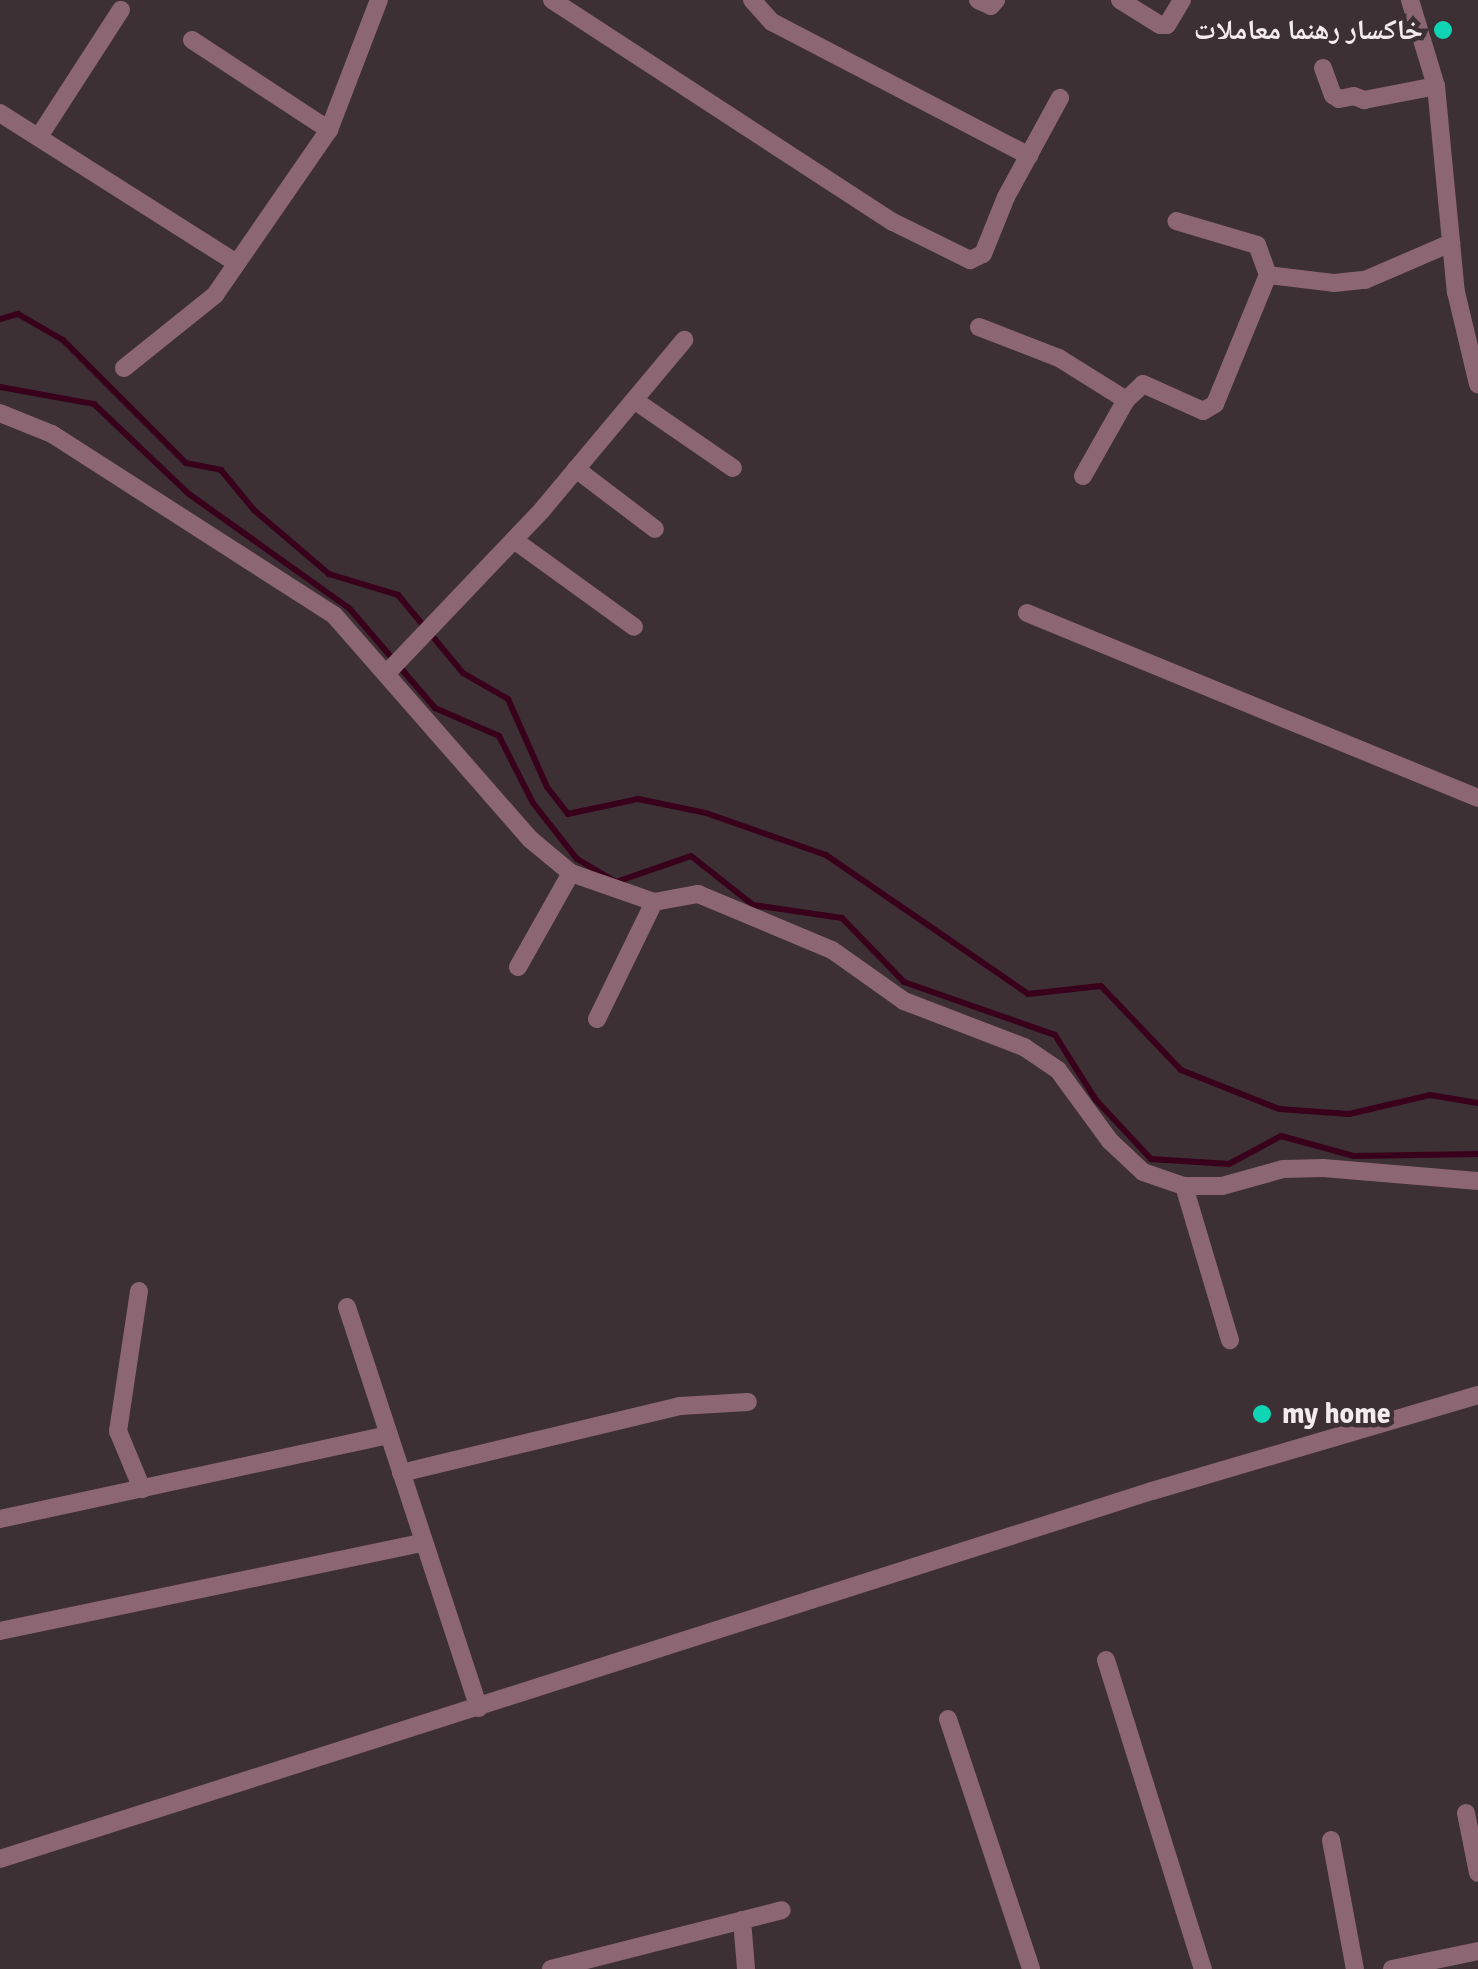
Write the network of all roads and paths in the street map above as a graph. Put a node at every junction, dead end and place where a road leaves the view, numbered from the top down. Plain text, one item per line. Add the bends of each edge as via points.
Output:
1 (379, 0) edge
2 (552, 0) edge
3 (978, 0) edge
4 (996, 0) edge
5 (1120, 0) edge
6 (1182, 0) edge
7 (1410, 0) edge
8 (761, 2) edge
9 (120, 10) dead end
10 (192, 40) dead end
11 (1323, 68) dead end
12 (1436, 86) junction
13 (1060, 98) dead end
14 (0, 113) edge
15 (329, 130) junction
16 (40, 135) junction
17 (1028, 156) junction
18 (1176, 221) dead end
19 (1451, 243) junction
20 (236, 262) junction
21 (1268, 275) junction
22 (979, 327) dead end
23 (684, 340) dead end
24 (124, 368) dead end
25 (1478, 384) edge
26 (634, 400) junction
27 (1126, 400) junction
28 (0, 413) edge
29 (733, 468) dead end
30 (576, 469) junction
31 (1083, 476) dead end
32 (655, 530) dead end
33 (514, 540) junction
34 (1028, 613) dead end
35 (634, 627) dead end
36 (386, 674) junction
37 (1478, 798) edge
38 (571, 873) junction
39 (654, 902) junction
40 (518, 967) dead end
41 (597, 1019) dead end
42 (1478, 1182) edge
43 (1184, 1186) junction
44 (139, 1291) dead end
45 (347, 1307) dead end
46 (1230, 1340) dead end
47 (1478, 1394) edge
48 (748, 1402) dead end
49 (389, 1435) junction
50 (400, 1473) junction
51 (142, 1488) junction
52 (0, 1519) edge
53 (423, 1543) junction
54 (0, 1631) edge
55 (1106, 1660) dead end
56 (479, 1708) junction
57 (948, 1719) dead end
58 (1466, 1813) dead end
59 (1331, 1840) dead end
60 (0, 1860) edge
61 (1478, 1873) edge
62 (782, 1910) dead end
63 (742, 1920) junction
64 (1478, 1951) edge
65 (551, 1969) edge
66 (746, 1969) edge
67 (1031, 1969) edge
68 (1203, 1969) edge
69 (1356, 1969) edge
70 (1396, 1969) edge

1 - 15 street
2 - 17 street via 892,222 970,260 983,254
3 - 4 street via 991,6
5 - 6 street via 1160,25 1167,25
7 - 12 street
8 - 17 street via 772,22
9 - 16 street
10 - 15 street
11 - 12 street via 1332,95 1340,99
12 - 19 street
13 - 17 street
14 - 16 street
15 - 20 street
16 - 20 street
18 - 21 street via 1256,244
19 - 21 street via 1365,280
19 - 25 street
20 - 24 street via 215,294
21 - 27 street via 1210,409 1146,384
22 - 27 street via 1059,358
23 - 26 street
26 - 29 street
26 - 30 street
27 - 31 street
28 - 36 street via 52,434 334,615
30 - 32 street
30 - 33 street
33 - 35 street
33 - 36 street
34 - 37 street
36 - 38 street via 530,838
38 - 39 street
38 - 40 street
39 - 41 street
39 - 43 street via 698,894 832,950 904,1001 1024,1047 1058,1070 1110,1141 1143,1172
42 - 43 street via 1296,1168 1222,1186
43 - 46 street
44 - 51 street via 118,1431
45 - 49 street
47 - 56 street via 1152,1491
48 - 50 street via 680,1406
49 - 50 street
49 - 51 street
50 - 53 street
51 - 52 street
53 - 54 street
53 - 56 street
55 - 68 street
56 - 60 street
57 - 67 street
58 - 61 street
59 - 69 street
62 - 63 street
63 - 65 street
63 - 66 street
64 - 70 street

